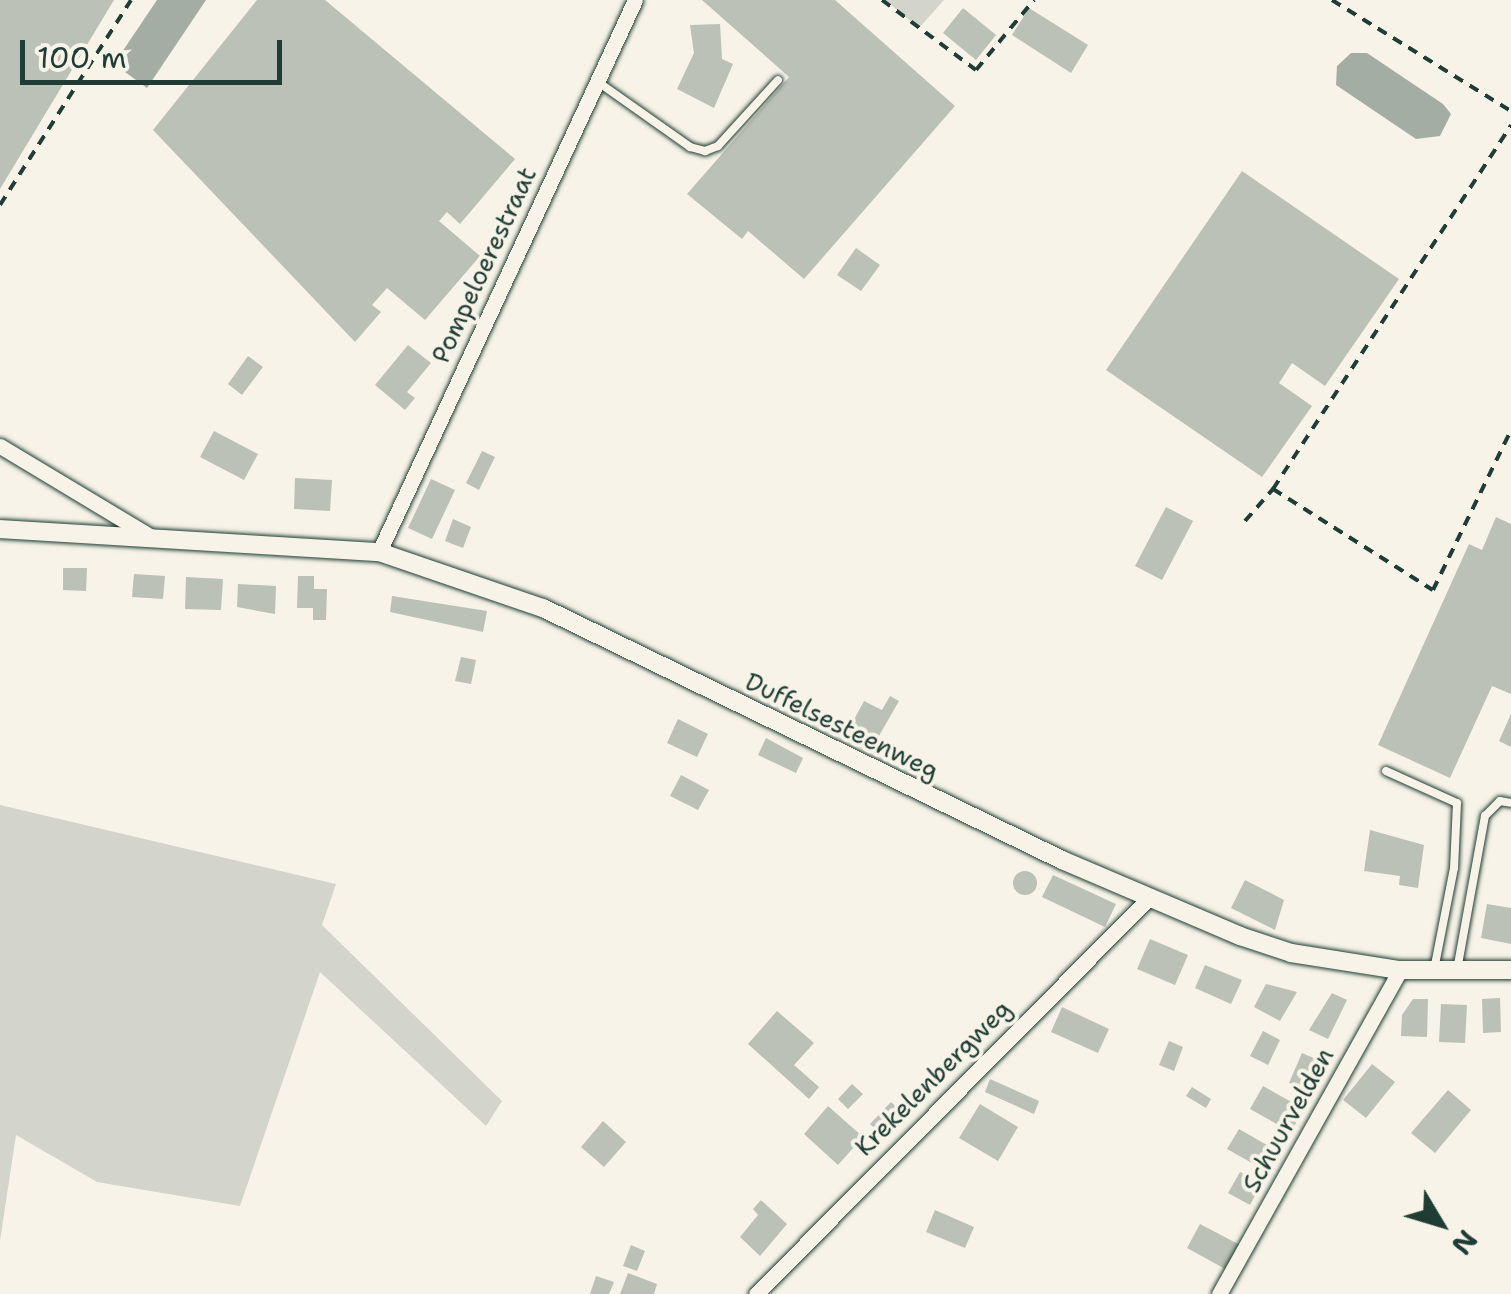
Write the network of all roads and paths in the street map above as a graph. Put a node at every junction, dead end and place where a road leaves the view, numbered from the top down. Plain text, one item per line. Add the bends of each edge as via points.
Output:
1 (131, 0) edge
2 (635, 0) edge
3 (882, 0) edge
4 (1034, 0) edge
5 (1332, 0) edge
6 (778, 80) dead end
7 (597, 82) junction
8 (1511, 111) edge
9 (1511, 126) edge
10 (0, 205) edge
11 (1511, 430) edge
12 (0, 446) edge
13 (1273, 488) junction
14 (1245, 521) dead end
15 (0, 529) edge
16 (148, 535) junction
17 (378, 552) junction
18 (1386, 771) dead end
19 (1511, 803) edge
20 (1148, 899) junction
21 (1400, 970) junction
22 (1434, 970) junction
23 (1458, 970) junction
24 (1511, 970) edge
25 (756, 1294) edge
26 (1219, 1294) edge

1 - 10 path
2 - 7 street, Pompeloerestraat
3 - 4 path via 976,70
5 - 8 path
6 - 7 lane via 718,146 705,150 690,147
7 - 17 street, Pompeloerestraat
9 - 13 path
11 - 13 path via 1433,590
12 - 16 street, Duffelsesteenweg
13 - 14 path
15 - 16 street, Duffelsesteenweg
16 - 17 street, Duffelsesteenweg
17 - 20 street, Duffelsesteenweg via 543,608
18 - 22 lane via 1457,803 1454,868
19 - 23 lane via 1500,801 1484,816
20 - 21 street, Duffelsesteenweg via 1291,954
20 - 25 street, Krekelenbergweg
21 - 22 street, Duffelsesteenweg
21 - 26 street, Schuurvelden
22 - 23 street, Duffelsesteenweg
23 - 24 street, Duffelsesteenweg

